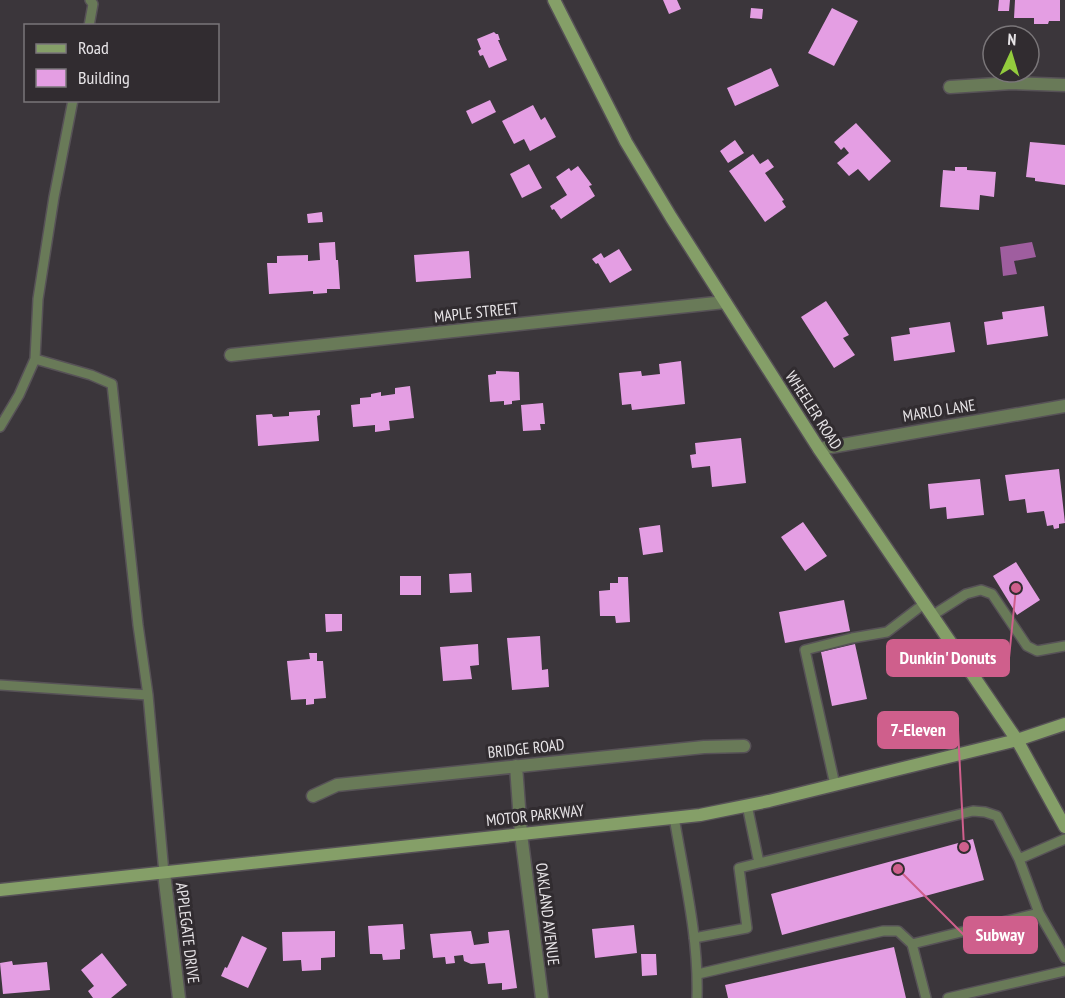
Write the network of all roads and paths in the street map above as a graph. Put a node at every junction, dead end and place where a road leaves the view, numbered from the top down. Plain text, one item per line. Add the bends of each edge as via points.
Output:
1 (90, 0) edge
2 (554, 0) edge
3 (88, 24) edge
4 (1065, 85) edge
5 (950, 87) dead end
6 (73, 102) edge
7 (725, 302) junction
8 (231, 356) dead end
9 (35, 359) junction
10 (1065, 406) edge
11 (0, 427) edge
12 (819, 449) junction
13 (925, 603) junction
14 (933, 615) junction
15 (1065, 646) edge
16 (0, 685) edge
17 (148, 695) junction
18 (1065, 724) edge
19 (1017, 740) junction
20 (744, 747) dead end
21 (516, 766) junction
22 (835, 785) junction
23 (313, 796) dead end
24 (747, 805) junction
25 (674, 818) junction
26 (1065, 828) edge
27 (521, 834) junction
28 (1065, 839) edge
29 (1019, 859) junction
30 (759, 863) junction
31 (164, 873) junction
32 (0, 890) edge
33 (1039, 913) junction
34 (694, 938) junction
35 (912, 944) junction
36 (1065, 958) edge
37 (1065, 970) edge
38 (698, 974) junction
39 (179, 998) edge
40 (542, 998) edge
41 (697, 998) edge
42 (926, 998) edge
43 (948, 998) edge

1 - 3 lane via 93,4
2 - 7 main road, WHEELER ROAD via 626,142
4 - 5 street
6 - 9 lane via 38,299
7 - 8 street, MAPLE STREET
7 - 12 main road, WHEELER ROAD
9 - 11 lane
9 - 17 lane via 112,384
10 - 12 street, MARLO LANE
12 - 13 main road, WHEELER ROAD
13 - 14 main road, WHEELER ROAD
13 - 22 lane via 887,632 805,650
14 - 15 lane via 966,594 981,590 992,594 1027,646 1037,651
14 - 19 main road, WHEELER ROAD
16 - 17 lane
17 - 31 lane
18 - 19 main road, MOTOR PARKWAY
19 - 22 main road, MOTOR PARKWAY
19 - 26 main road, WHEELER ROAD
20 - 21 street, BRIDGE ROAD via 704,747
21 - 23 street, BRIDGE ROAD via 338,785
21 - 27 street, OAKLAND AVENUE
22 - 24 main road, MOTOR PARKWAY
24 - 25 main road, MOTOR PARKWAY
24 - 30 lane
25 - 27 main road, MOTOR PARKWAY
25 - 34 lane
27 - 31 main road, MOTOR PARKWAY
27 - 40 street, OAKLAND AVENUE
28 - 29 lane
29 - 30 lane via 997,816 973,812
29 - 33 lane
30 - 34 lane via 738,868 747,928
31 - 32 main road, MOTOR PARKWAY
31 - 39 street, APPLEGATE DRIVE
33 - 35 lane
33 - 36 lane
34 - 38 lane
35 - 38 lane via 898,931 883,931
35 - 42 lane
37 - 43 lane
38 - 41 lane

